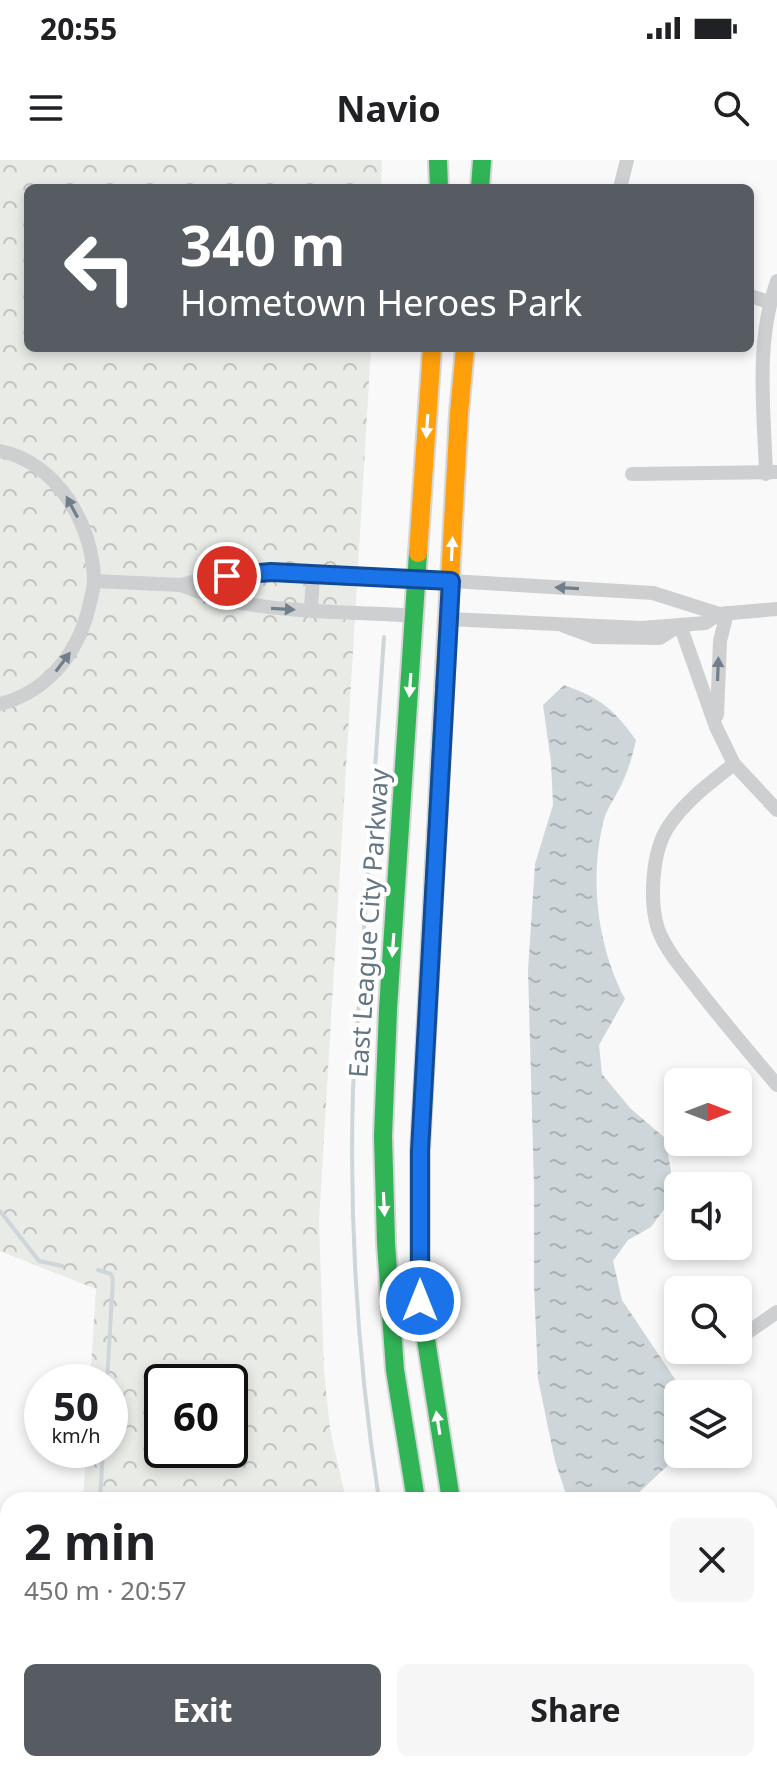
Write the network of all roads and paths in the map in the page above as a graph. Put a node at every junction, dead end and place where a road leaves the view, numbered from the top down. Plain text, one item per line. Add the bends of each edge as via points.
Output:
1 (440, 160) edge
2 (482, 160) edge
3 (627, 160) edge
4 (441, 184) edge
5 (480, 184) edge
6 (621, 184) edge
7 (777, 281) edge
8 (754, 297) edge
9 (769, 302) junction
10 (432, 352) edge
11 (465, 352) edge
12 (0, 451) edge
13 (772, 473) edge
14 (632, 474) dead end
15 (313, 574) junction
16 (416, 580) junction
17 (94, 581) junction
18 (451, 581) junction
19 (181, 585) junction
20 (777, 609) edge
21 (311, 610) junction
22 (723, 613) junction
23 (415, 616) junction
24 (448, 619) junction
25 (680, 625) junction
26 (0, 704) edge
27 (716, 727) junction
28 (734, 764) junction
29 (777, 810) edge
30 (777, 1085) edge
31 (777, 1312) edge
32 (752, 1329) edge
33 (415, 1492) edge
34 (450, 1492) edge

1 - 4 main road
2 - 5 main road
3 - 6 street
7 - 9 street
8 - 9 street
9 - 13 street via 762,350
10 -> 16 main road, East League City Parkway
18 -> 11 main road
17 -> 12 street via 85,533 64,492 26,459
13 - 14 street
15 - 16 street
15 - 19 street via 246,573
15 - 21 street
16 - 18 main road
16 - 23 main road, East League City Parkway
17 - 19 street
26 -> 17 street via 39,687 67,658 85,622
22 -> 18 street via 653,593
18 - 24 main road
19 -> 21 street via 244,605
20 - 22 street
21 - 23 street
22 - 25 street via 705,623
27 -> 22 street
23 - 24 main road
23 -> 33 main road, East League City Parkway via 383,1136 395,1370
24 - 25 street
34 -> 24 main road via 420,1301 421,1136
25 - 27 street
27 - 28 street
28 - 29 street
28 - 30 street via 685,805 659,844 655,913 672,954
31 - 32 street

